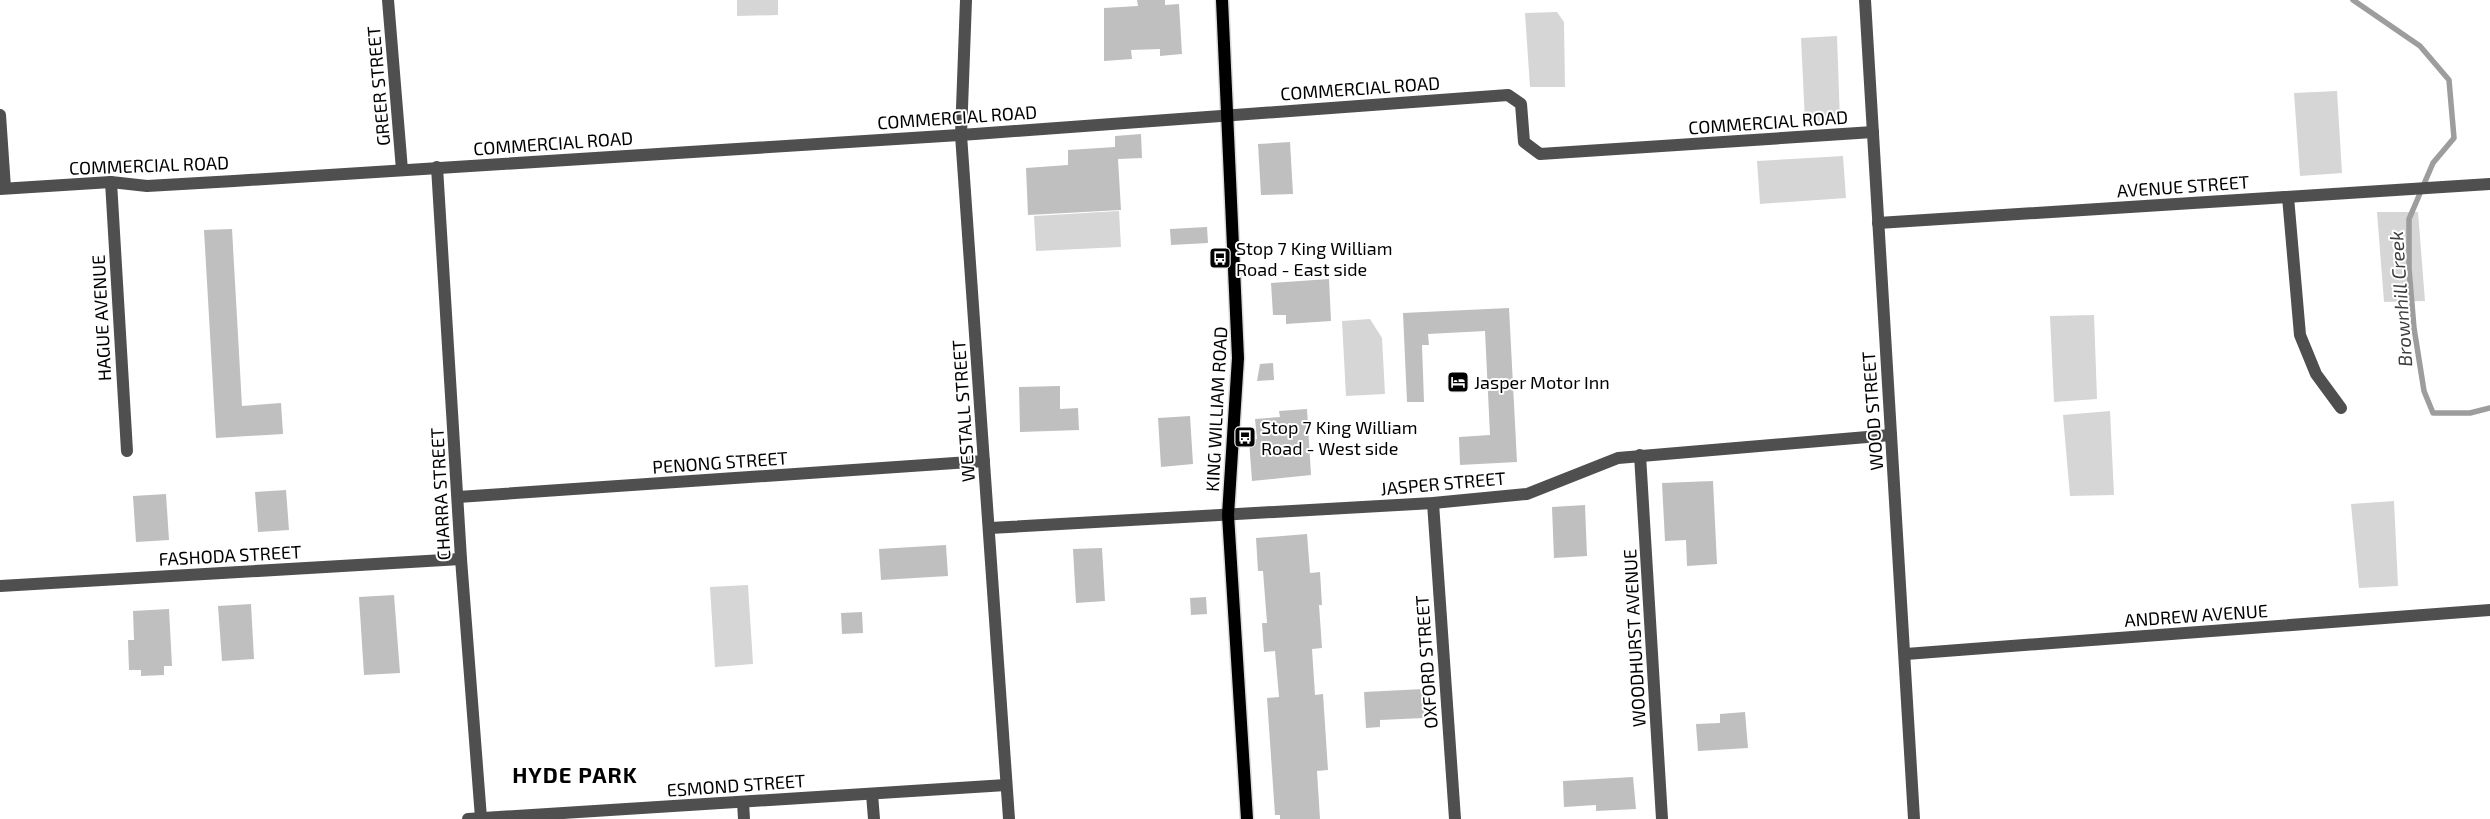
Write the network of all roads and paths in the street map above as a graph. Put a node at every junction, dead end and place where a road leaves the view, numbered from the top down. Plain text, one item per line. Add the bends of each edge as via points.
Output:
1 (388, 0) edge
2 (966, 0) edge
3 (1222, 0) edge
4 (1864, 0) edge
5 (0, 115) edge
6 (1226, 115) junction
7 (1873, 132) junction
8 (962, 135) junction
9 (437, 167) junction
10 (402, 170) junction
11 (111, 182) junction
12 (2490, 184) edge
13 (3, 189) edge
14 (2288, 197) junction
15 (1878, 223) junction
16 (2341, 408) dead end
17 (1891, 435) junction
18 (127, 451) dead end
19 (1640, 455) junction
20 (984, 462) junction
21 (458, 497) junction
22 (1433, 503) junction
23 (1228, 516) junction
24 (990, 528) junction
25 (461, 559) junction
26 (0, 586) edge
27 (2490, 610) edge
28 (1906, 654) junction
29 (1006, 785) junction
30 (872, 794) junction
31 (743, 802) junction
32 (564, 816) edge
33 (474, 819) edge
34 (744, 819) edge
35 (874, 819) edge
36 (1008, 819) edge
37 (1247, 819) edge
38 (1455, 819) edge
39 (1662, 819) edge
40 (1914, 819) edge

1 - 10 street, GREER STREET
2 - 8 street, WESTALL STREET
3 - 6 main road, KING WILLIAM ROAD
4 - 7 street, WOOD STREET
5 - 13 street
6 - 7 street, COMMERCIAL ROAD via 1508,95 1522,104 1524,142 1540,154
6 - 8 street, COMMERCIAL ROAD
6 - 23 main road, KING WILLIAM ROAD via 1238,358
7 - 15 street, WOOD STREET
8 - 9 street, COMMERCIAL ROAD
8 - 20 street, WESTALL STREET
9 - 10 street, COMMERCIAL ROAD
9 - 21 street, CHARRA STREET
10 - 11 street, COMMERCIAL ROAD via 147,186
11 - 13 street, COMMERCIAL ROAD
11 - 18 street, HAGUE AVENUE
12 - 14 street, AVENUE STREET
14 - 15 street, AVENUE STREET
14 - 16 street via 2300,335 2316,374
15 - 17 street, WOOD STREET
17 - 19 street, JASPER STREET
17 - 28 street, WOOD STREET
19 - 22 street, JASPER STREET via 1618,458 1527,494
19 - 39 street, WOODHURST AVENUE
20 - 21 street, PENONG STREET
20 - 24 street, WESTALL STREET
21 - 25 street, CHARRA STREET
22 - 23 street, JASPER STREET
22 - 38 street, OXFORD STREET
23 - 24 street, JASPER STREET
23 - 37 main road, KING WILLIAM ROAD
24 - 29 street, WESTALL STREET
25 - 26 street, FASHODA STREET
25 - 33 street, CHARRA STREET
27 - 28 street, ANDREW AVENUE
28 - 40 street, WOOD STREET
29 - 30 street, ESMOND STREET
29 - 36 street, WESTALL STREET
30 - 31 street, ESMOND STREET
30 - 35 street
31 - 32 street, ESMOND STREET
31 - 34 street
32 - 33 street, ESMOND STREET

